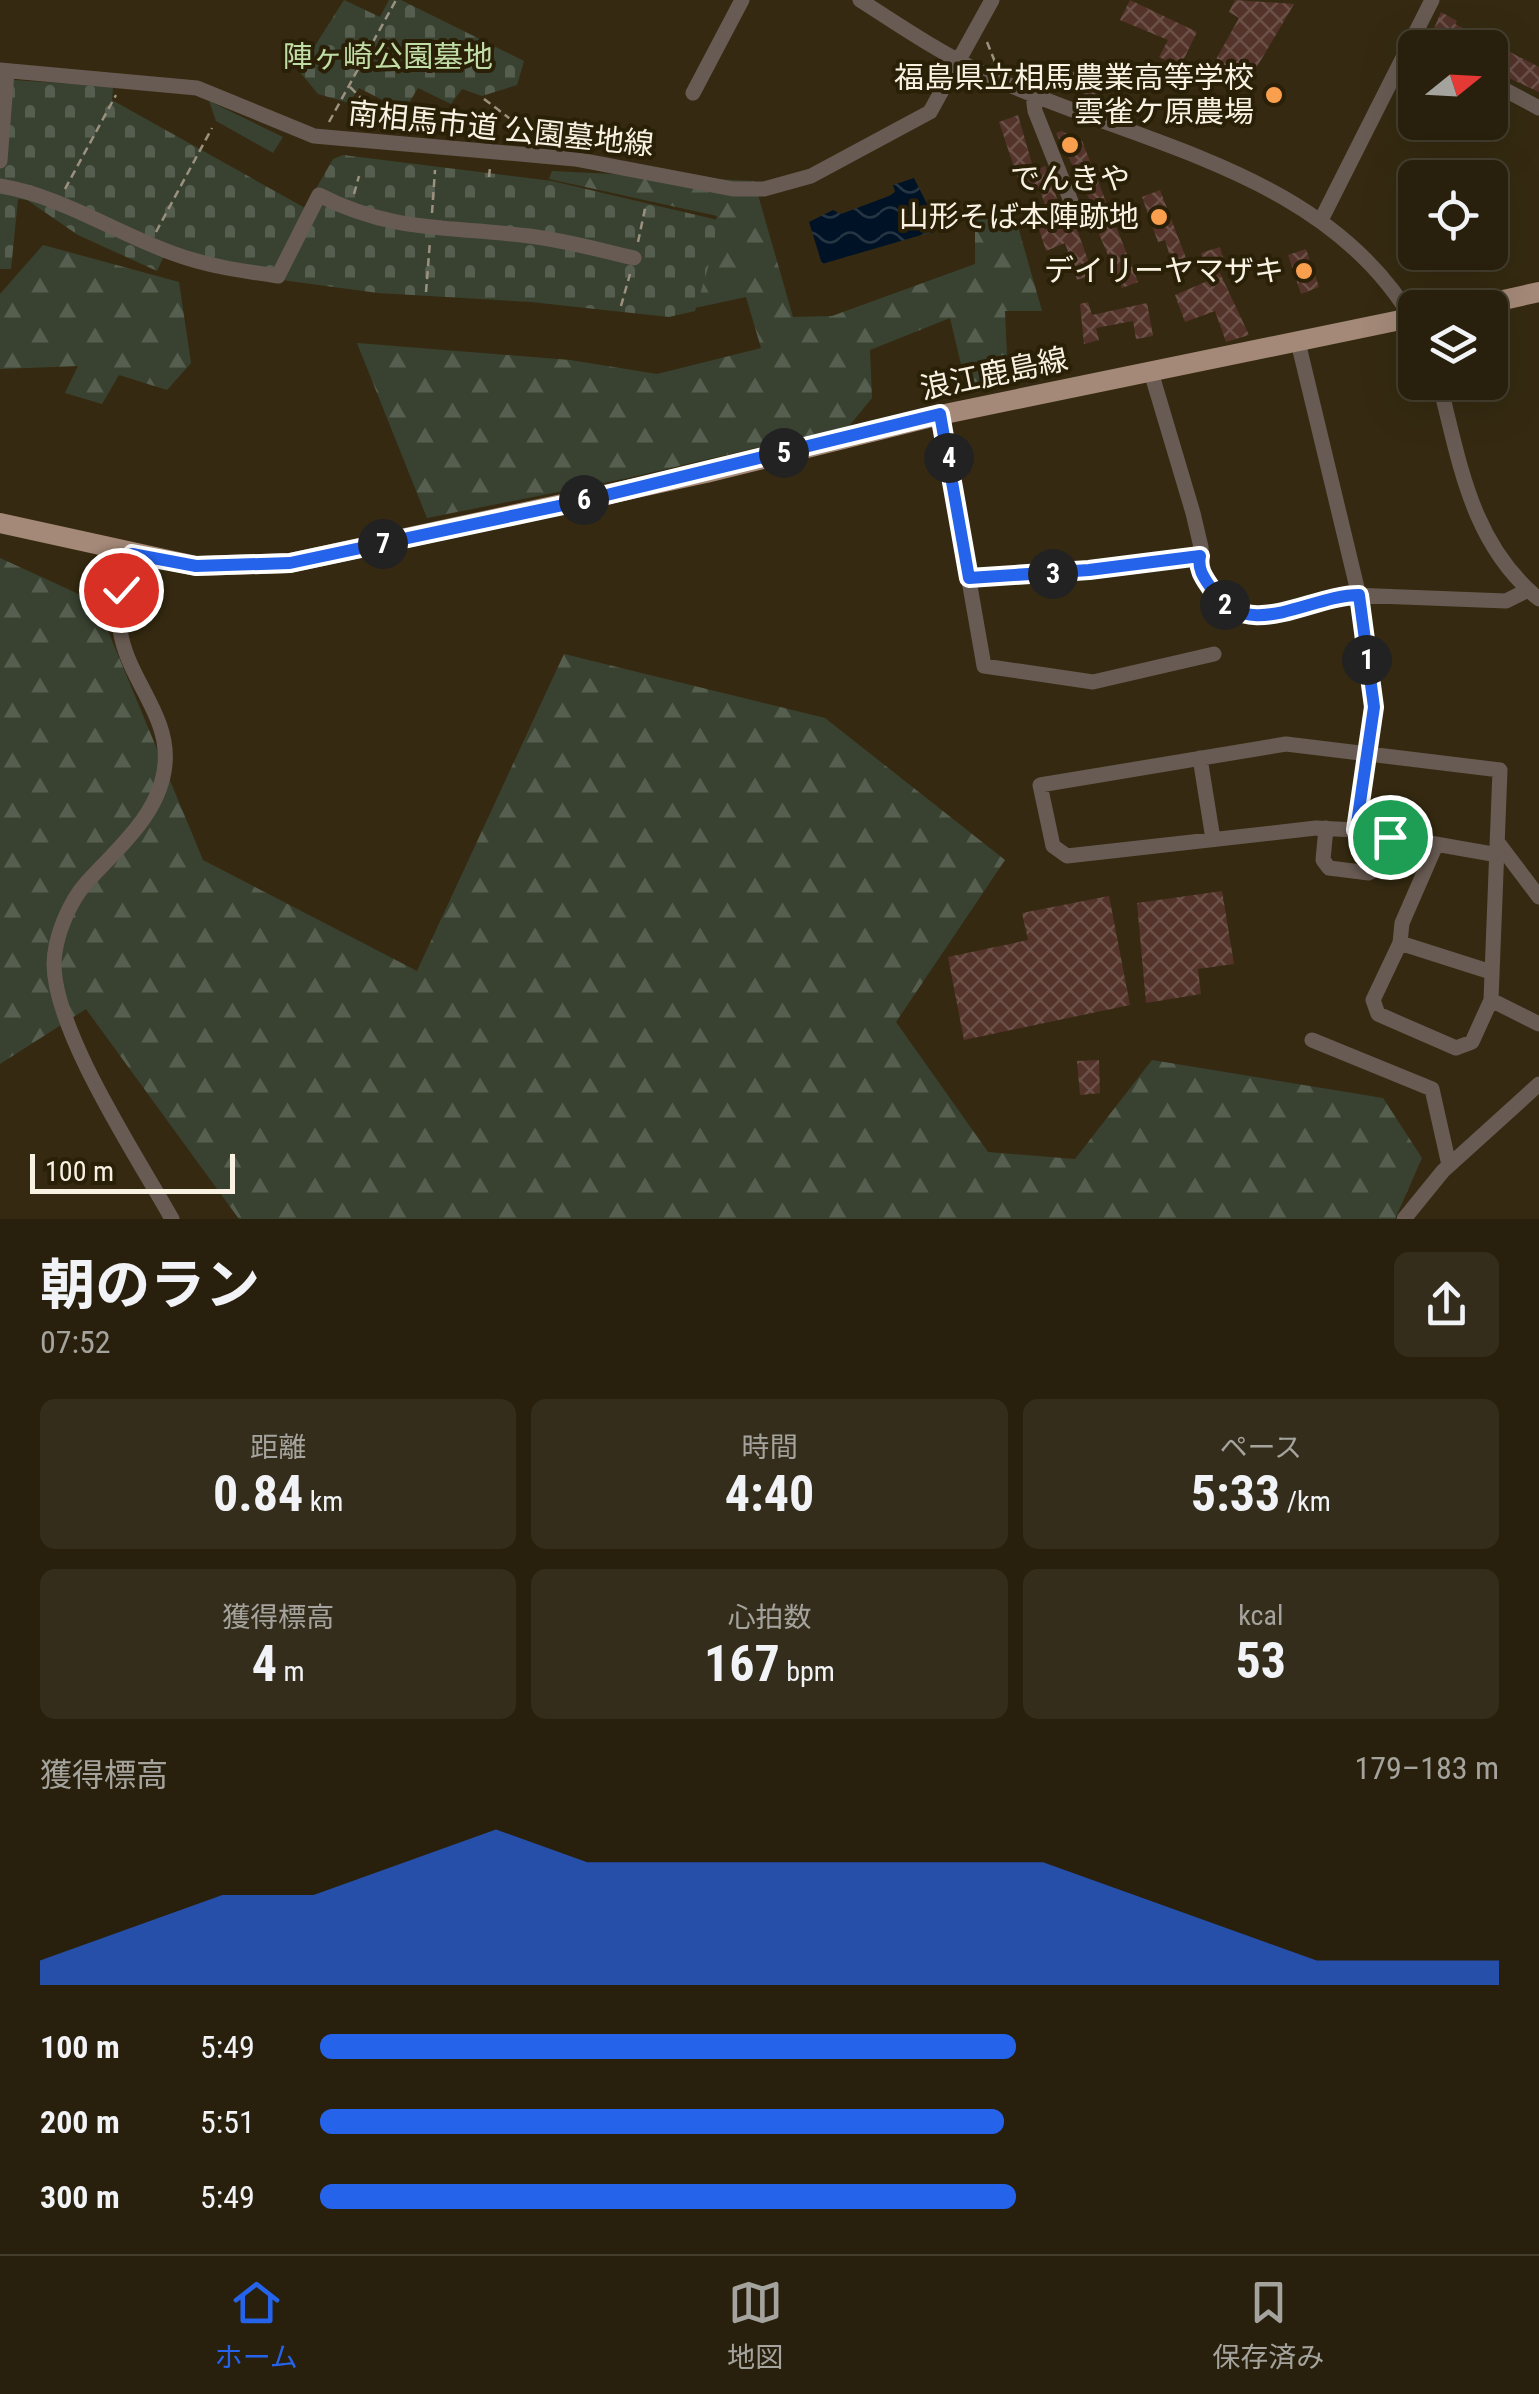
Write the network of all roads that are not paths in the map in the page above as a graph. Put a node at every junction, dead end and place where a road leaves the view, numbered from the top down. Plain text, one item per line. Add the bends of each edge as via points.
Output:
1 (742, 0) edge
2 (860, 0) edge
3 (992, 0) edge
4 (1432, 0) edge
5 (1423, 30) edge
6 (960, 62) junction
7 (4, 71) edge
8 (1398, 82) edge
9 (1508, 92) edge
10 (694, 93) dead end
11 (1034, 95) junction
12 (1539, 108) edge
13 (0, 162) edge
14 (0, 186) edge
15 (1076, 214) dead end
16 (1322, 218) junction
17 (634, 258) dead end
18 (1539, 292) edge
19 (1398, 299) edge
20 (1508, 299) edge
21 (1398, 323) edge
22 (1298, 342) junction
23 (1150, 372) junction
24 (1444, 400) edge
25 (940, 414) junction
26 (0, 523) edge
27 (132, 554) junction
28 (1200, 556) junction
29 (969, 578) junction
30 (1359, 595) junction
31 (1534, 595) edge
32 (1214, 654) dead end
33 (1367, 753) junction
34 (1200, 758) junction
35 (1326, 828) junction
36 (1356, 830) junction
37 (1383, 836) junction
38 (1213, 839) junction
39 (1436, 844) junction
40 (1498, 850) junction
41 (1539, 897) edge
42 (1400, 943) junction
43 (1492, 972) junction
44 (1491, 1000) junction
45 (1539, 1024) edge
46 (1312, 1040) dead end
47 (1539, 1084) edge
48 (1449, 1165) junction
49 (172, 1219) edge
50 (1404, 1219) edge

1 - 10 street
2 - 6 street
3 - 6 street, 南相馬市道 公園墓地線
4 - 5 street
6 - 7 street, 南相馬市道 公園墓地線 via 938,102 919,120 811,176 764,189 575,159 321,136 196,88
6 - 11 street
7 - 13 street
8 - 16 street
9 - 12 street
11 - 15 street
11 - 16 street via 1261,185
14 - 17 street via 30,191 213,266 278,276 320,195 389,222 553,239
16 - 19 street via 1362,252
18 - 20 main road
21 - 22 main road, 浪江鹿島線
22 - 23 main road, 浪江鹿島線
22 - 30 street
23 - 25 main road, 浪江鹿島線
23 - 28 street
24 - 31 street via 1477,522 1495,554
25 - 27 main road, 浪江鹿島線 via 688,477 304,560 220,567
25 - 29 street
26 - 27 main road, 浪江鹿島線
27 - 49 street via 121,590 120,630 164,736 166,766 151,810 78,892 54,965 75,1039
28 - 29 street
28 - 30 street via 1200,570 1220,601 1242,614 1268,616
29 - 32 street via 984,666 990,668 1093,682
30 - 31 street via 1506,601
30 - 33 street via 1374,707
33 - 34 street via 1286,744
33 - 36 street
33 - 40 street via 1500,770
34 - 38 street
34 - 38 street via 1040,785 1053,846 1068,856
35 - 36 street
35 - 37 street via 1322,860 1329,868 1369,873 1377,868
35 - 38 street
36 - 37 street
37 - 39 street
39 - 40 street
39 - 42 street
40 - 41 street
40 - 43 street
42 - 43 street
42 - 44 street via 1373,1000 1378,1014 1456,1048 1472,1042
43 - 44 street
44 - 45 street
46 - 48 street via 1432,1089
47 - 48 street
48 - 50 street

